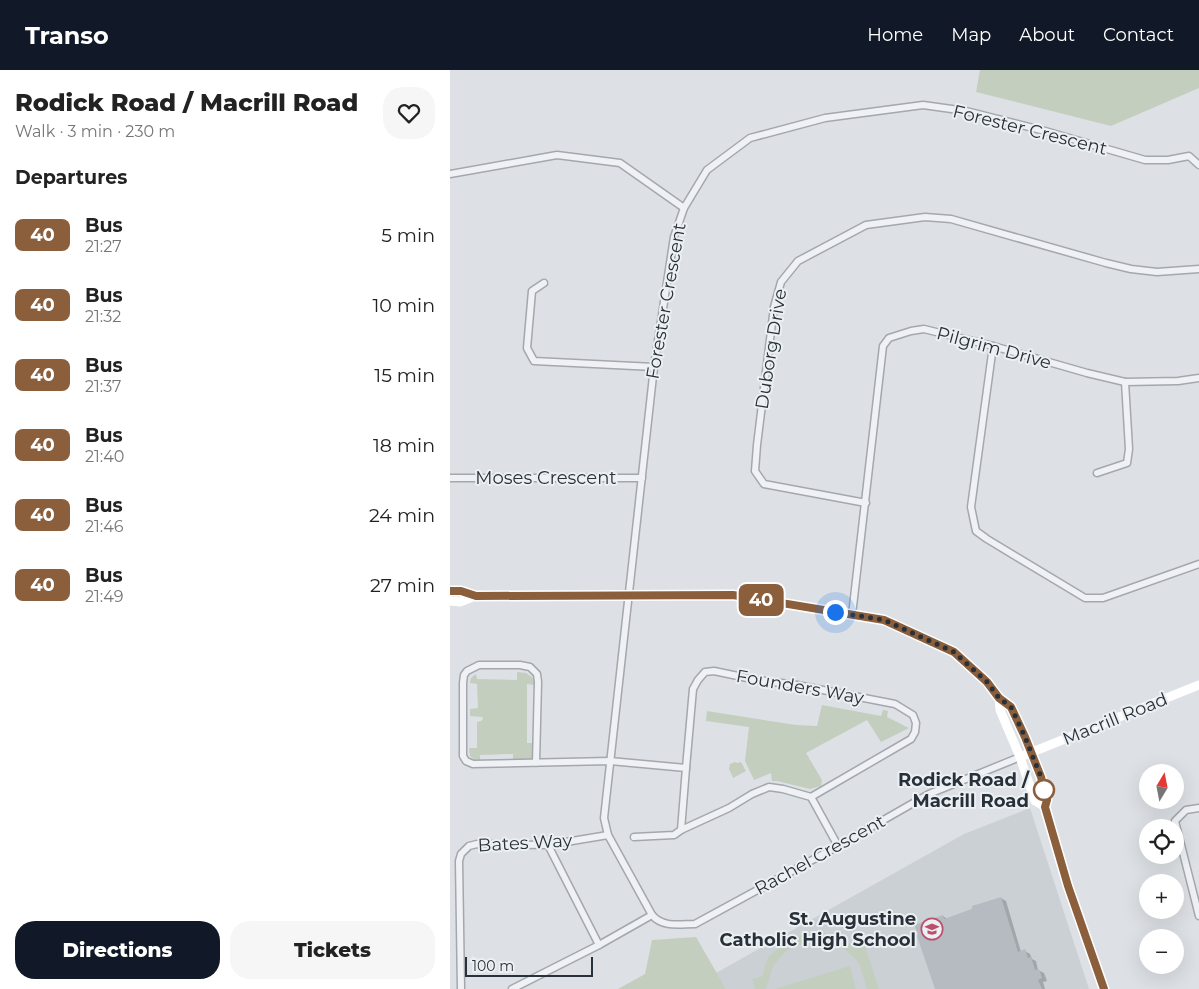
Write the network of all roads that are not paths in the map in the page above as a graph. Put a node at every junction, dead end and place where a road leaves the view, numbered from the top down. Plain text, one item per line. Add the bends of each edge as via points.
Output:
1 (1199, 165) edge
2 (450, 174) edge
3 (684, 208) junction
4 (1199, 269) edge
5 (544, 283) dead end
6 (992, 346) junction
7 (654, 367) junction
8 (1199, 378) edge
9 (1125, 382) junction
10 (1097, 473) dead end
11 (450, 478) edge
12 (642, 478) junction
13 (866, 503) junction
14 (1199, 564) edge
15 (450, 591) edge
16 (628, 594) junction
17 (476, 596) junction
18 (450, 602) edge
19 (852, 615) junction
20 (1199, 685) edge
21 (999, 698) junction
22 (1031, 752) junction
23 (1020, 757) junction
24 (610, 761) junction
25 (536, 764) junction
26 (686, 768) junction
27 (811, 797) junction
28 (1045, 807) junction
29 (1199, 808) edge
30 (682, 830) junction
31 (608, 835) junction
32 (634, 837) dead end
33 (548, 845) junction
34 (838, 846) junction
35 (652, 915) junction
36 (1199, 916) edge
37 (599, 945) junction
38 (461, 989) edge
39 (512, 989) edge
40 (1104, 989) edge

1 - 3 street, Forester Crescent via 1189,156 1146,160 966,111 923,105 825,118 750,138 707,170
2 - 3 street via 557,155 620,163
3 - 7 street, Forester Crescent via 674,237
4 - 13 street, Duborg Drive via 1157,272 1130,269 951,220 925,217 866,225 798,261 781,282 774,307 755,471 764,484
5 - 7 street via 532,291 527,348 534,361
6 - 9 street, Pilgrim Drive
6 - 13 street, Pilgrim Drive via 924,329 889,338 884,346
6 - 14 street via 971,507 976,531 1085,598 1103,598
7 - 12 street, Forester Crescent
8 - 9 street, Pilgrim Drive
9 - 10 street via 1127,463
11 - 12 street, Moses Crescent
12 - 16 street, Forester Crescent
13 - 19 street, Pilgrim Drive
15 - 17 main road
16 - 17 main road
16 - 19 main road via 733,595
16 - 24 street
17 - 18 main road
19 - 21 main road via 884,620 954,652 987,682
20 - 22 main road, Macrill Road
21 - 22 main road via 1011,707
21 - 23 main road via 1000,710
22 - 23 main road, Macrill Road
22 - 28 main road via 1047,800
23 - 28 main road via 1034,802
23 - 34 street, Rachel Crescent via 929,794
24 - 25 street
24 - 26 street
24 - 31 street via 604,818
25 - 25 street via 537,674 530,667 520,666 479,665 467,671 463,683 466,761 473,764
26 - 27 street, Founders Way via 694,689 705,672 895,704 913,716 916,722 911,739
26 - 30 street, Founders Way
27 - 30 street via 769,787
27 - 34 street
28 - 40 main road
29 - 36 street via 1186,810 1175,821
30 - 32 street via 674,835
31 - 33 street, Bates Way
31 - 35 street
33 - 37 street
33 - 38 street, Bates Way via 477,844 469,846 461,854
34 - 35 street, Rachel Crescent via 695,924 668,925
35 - 37 street
37 - 39 street

